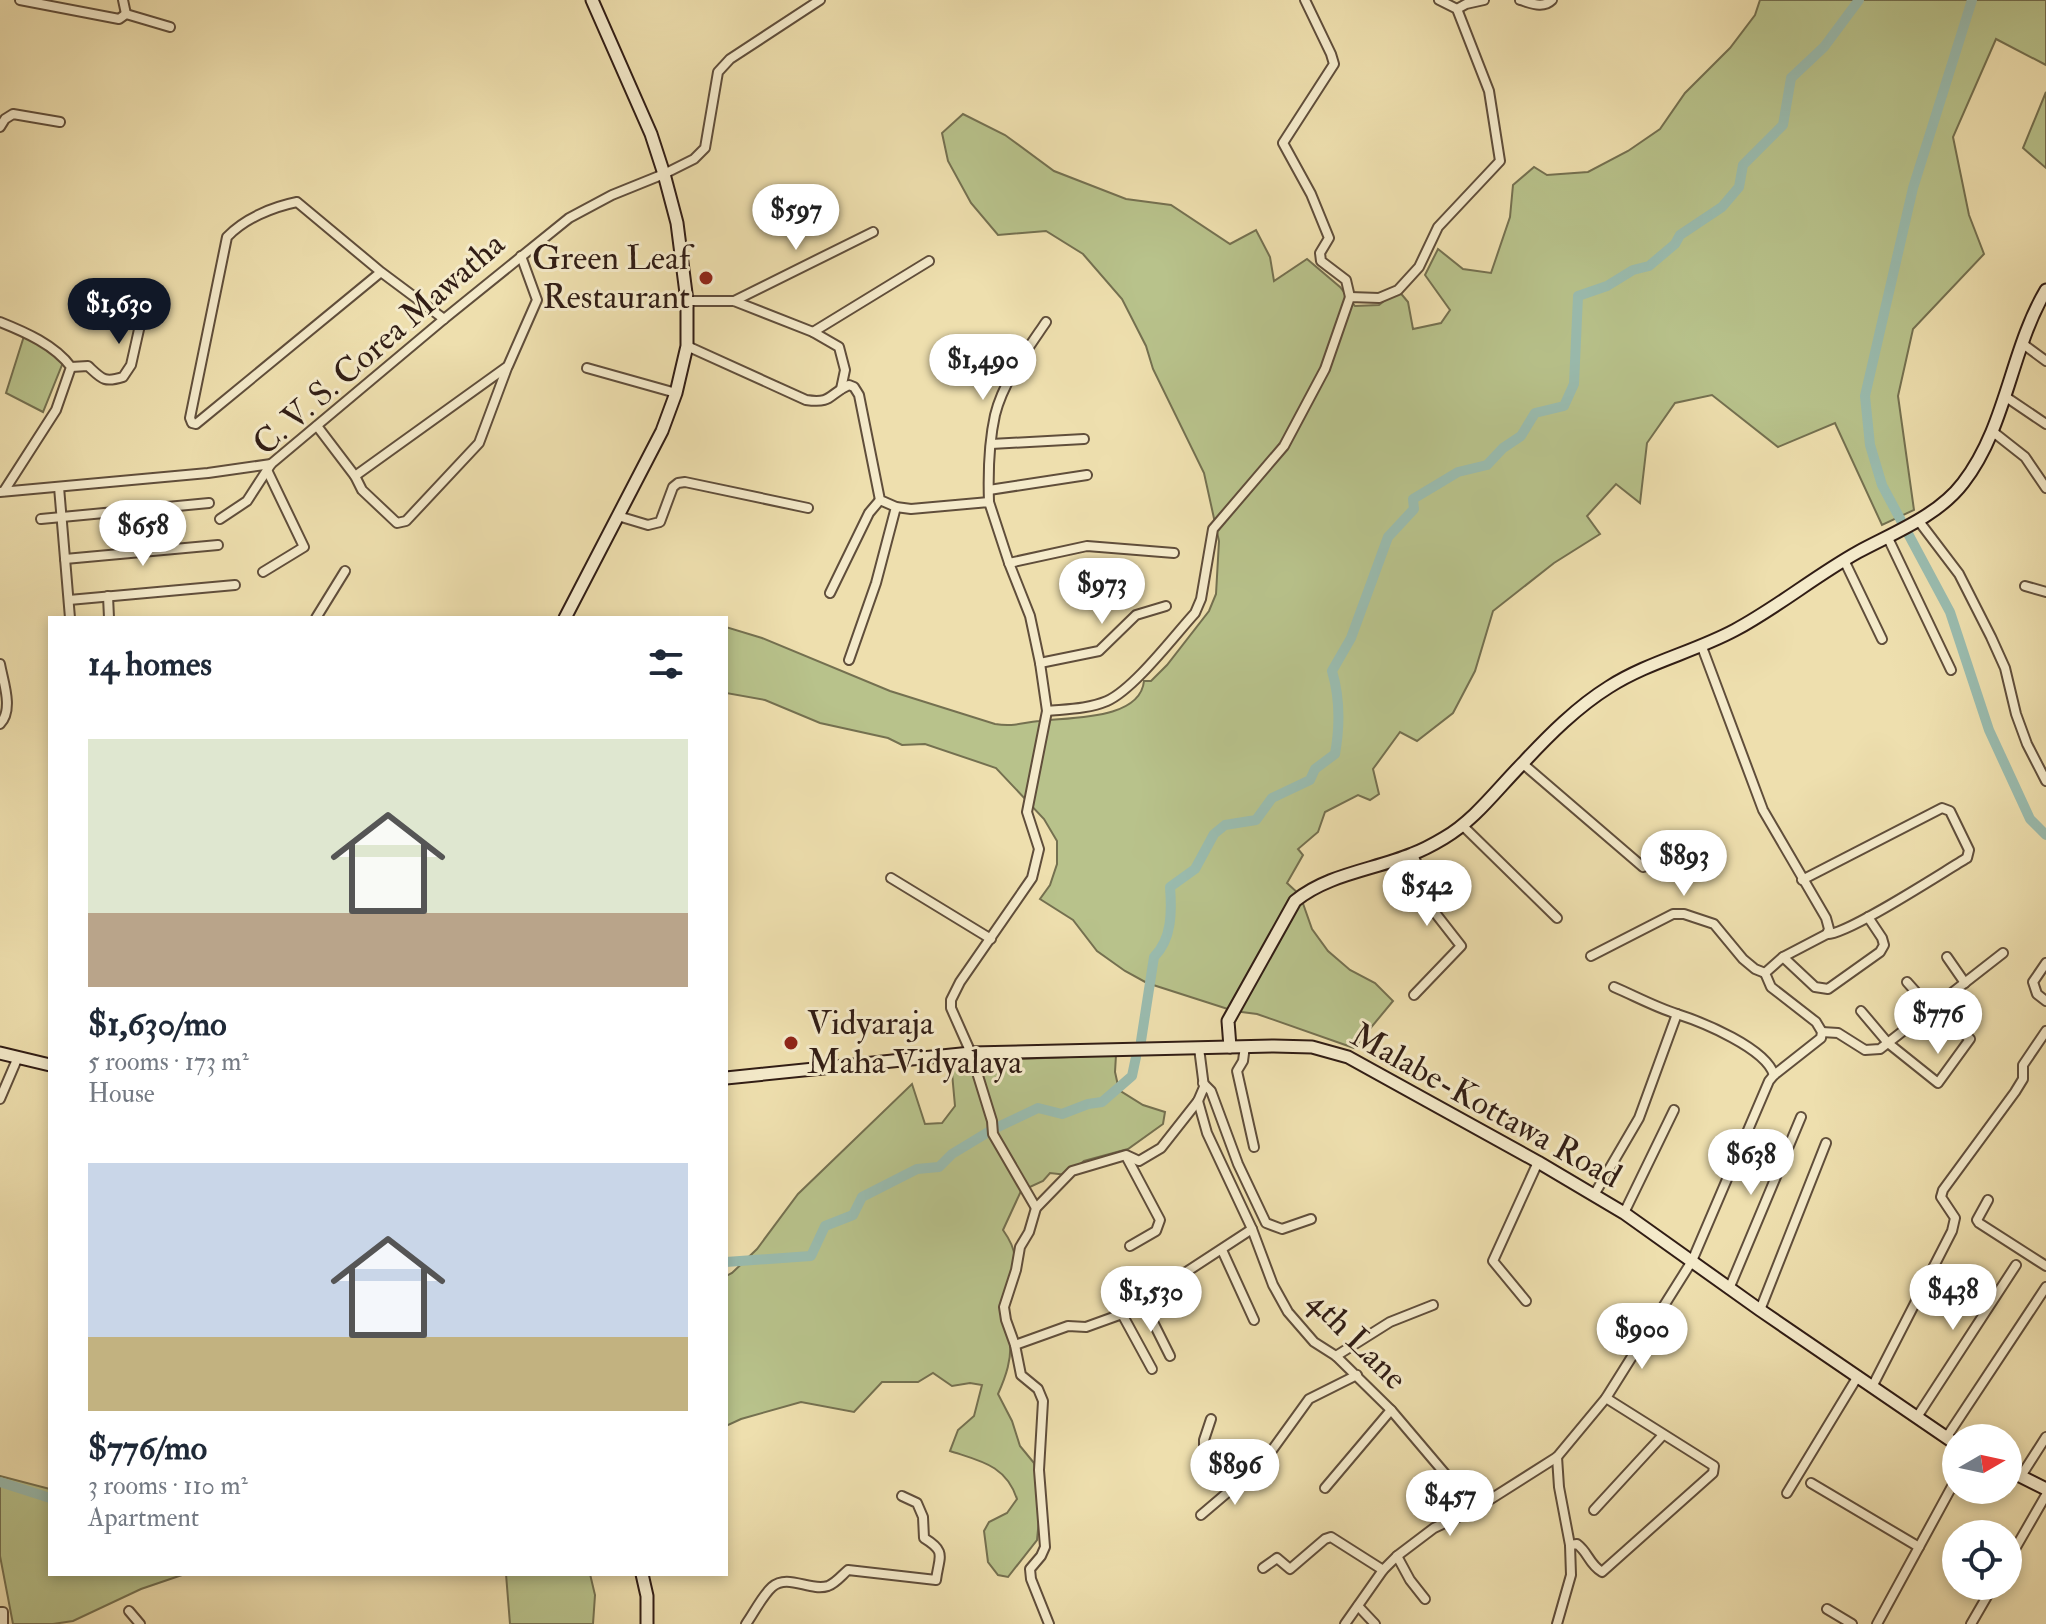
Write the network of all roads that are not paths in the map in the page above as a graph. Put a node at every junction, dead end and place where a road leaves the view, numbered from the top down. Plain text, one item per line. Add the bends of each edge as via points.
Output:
1 (20, 0) edge
2 (123, 0) edge
3 (592, 0) edge
4 (820, 0) edge
5 (1305, 0) edge
6 (1439, 0) edge
7 (1484, 0) edge
8 (1520, 0) edge
9 (1552, 0) edge
10 (51, 3) edge
11 (1457, 9) junction
12 (126, 14) junction
13 (170, 27) dead end
14 (60, 122) dead end
15 (0, 127) edge
16 (664, 174) junction
17 (873, 232) dead end
18 (521, 256) junction
19 (929, 261) dead end
20 (381, 272) junction
21 (149, 285) dead end
22 (2046, 290) edge
23 (1350, 297) junction
24 (687, 301) junction
25 (734, 301) junction
26 (444, 319) junction
27 (0, 322) edge
28 (1046, 322) dead end
29 (813, 332) junction
30 (2023, 344) junction
31 (687, 346) junction
32 (2046, 361) edge
33 (508, 366) junction
34 (71, 367) junction
35 (587, 368) dead end
36 (841, 389) junction
37 (676, 393) junction
38 (2006, 397) junction
39 (2046, 424) edge
40 (317, 426) junction
41 (1992, 431) junction
42 (1084, 439) dead end
43 (991, 444) junction
44 (269, 467) junction
45 (1087, 475) dead end
46 (355, 476) junction
47 (59, 487) junction
48 (2046, 488) edge
49 (989, 490) junction
50 (2, 492) edge
51 (880, 500) junction
52 (989, 502) junction
53 (209, 503) dead end
54 (896, 507) junction
55 (808, 508) dead end
56 (618, 516) junction
57 (61, 518) junction
58 (41, 519) dead end
59 (220, 519) dead end
60 (1914, 522) junction
61 (1893, 533) junction
62 (218, 545) dead end
63 (1174, 553) dead end
64 (65, 559) junction
65 (1844, 560) junction
66 (1009, 563) junction
67 (345, 571) dead end
68 (263, 572) dead end
69 (235, 585) dead end
70 (2025, 586) dead end
71 (2046, 592) edge
72 (830, 593) dead end
73 (108, 596) junction
74 (69, 600) junction
75 (1166, 606) dead end
76 (70, 616) edge
77 (109, 616) edge
78 (317, 616) edge
79 (566, 616) edge
80 (1882, 639) dead end
81 (1702, 647) junction
82 (849, 660) dead end
83 (1040, 663) junction
84 (0, 664) edge
85 (1951, 670) dead end
86 (1047, 711) junction
87 (0, 724) edge
88 (1522, 763) junction
89 (2046, 781) edge
90 (1462, 825) junction
91 (1413, 854) junction
92 (1643, 867) dead end
93 (891, 878) dead end
94 (1802, 880) junction
95 (1868, 917) junction
96 (1557, 918) dead end
97 (1827, 934) junction
98 (991, 939) junction
99 (2003, 953) dead end
100 (1591, 956) dead end
101 (1783, 957) junction
102 (1947, 957) dead end
103 (2046, 963) edge
104 (1765, 973) junction
105 (1907, 982) dead end
106 (1965, 983) junction
107 (1614, 987) dead end
108 (1414, 995) dead end
109 (2046, 1001) edge
110 (1931, 1009) junction
111 (1861, 1011) dead end
112 (1677, 1014) junction
113 (2046, 1031) edge
114 (1822, 1032) junction
115 (1888, 1043) junction
116 (1245, 1046) junction
117 (1230, 1047) junction
118 (1199, 1048) junction
119 (0, 1053) edge
120 (971, 1053) junction
121 (18, 1057) junction
122 (48, 1064) edge
123 (1774, 1075) junction
124 (728, 1078) edge
125 (1202, 1082) junction
126 (0, 1099) edge
127 (1198, 1101) junction
128 (1674, 1110) dead end
129 (1801, 1117) dead end
130 (1826, 1143) dead end
131 (1254, 1147) dead end
132 (1126, 1155) junction
133 (1538, 1162) junction
134 (1594, 1195) junction
135 (1988, 1200) dead end
136 (1036, 1208) junction
137 (1624, 1213) junction
138 (1311, 1219) dead end
139 (1252, 1229) junction
140 (1130, 1246) dead end
141 (1222, 1250) junction
142 (1692, 1261) junction
143 (2016, 1265) dead end
144 (2046, 1266) edge
145 (2046, 1287) edge
146 (1729, 1289) junction
147 (1142, 1300) junction
148 (1526, 1301) dead end
149 (1433, 1305) dead end
150 (1760, 1310) junction
151 (1122, 1314) junction
152 (1254, 1320) dead end
153 (1015, 1345) junction
154 (1170, 1356) dead end
155 (1336, 1356) junction
156 (1152, 1369) dead end
157 (1357, 1375) junction
158 (1858, 1376) junction
159 (1872, 1387) junction
160 (1606, 1398) junction
161 (1391, 1410) junction
162 (1917, 1417) junction
163 (1211, 1419) dead end
164 (1961, 1424) edge
165 (1663, 1435) junction
166 (1942, 1435) edge
167 (2046, 1437) edge
168 (1557, 1457) junction
169 (2022, 1474) edge
170 (1248, 1475) junction
171 (2022, 1477) edge
172 (1811, 1483) dead end
173 (1325, 1488) dead end
174 (2046, 1489) edge
175 (1787, 1493) dead end
176 (2046, 1495) edge
177 (902, 1496) dead end
178 (1942, 1504) edge
179 (1475, 1509) junction
180 (1594, 1510) dead end
181 (1201, 1515) dead end
182 (2022, 1537) edge
183 (1570, 1545) junction
184 (1919, 1547) junction
185 (1397, 1556) junction
186 (1263, 1568) dead end
187 (1383, 1570) junction
188 (642, 1576) edge
189 (1425, 1599) dead end
190 (1985, 1600) edge
191 (1358, 1606) junction
192 (1827, 1609) dead end
193 (129, 1611) dead end
194 (0, 1612) edge
195 (3, 1624) edge
196 (140, 1624) edge
197 (647, 1624) edge
198 (746, 1624) edge
199 (1049, 1624) edge
200 (1345, 1624) edge
201 (1375, 1624) edge
202 (1557, 1624) edge
203 (1852, 1624) edge
204 (1877, 1624) edge
205 (1971, 1624) edge

1 - 10 street
2 - 12 street
3 - 16 main road
4 - 16 street, C. V. S. Corea Mawatha via 718,72 705,148
5 - 23 street via 1334,64 1283,143 1329,238 1321,261 1346,280
6 - 11 street
7 - 11 street
8 - 9 street via 1540,5
10 - 12 street via 119,19
11 - 23 street via 1489,91 1500,161 1438,227 1419,267 1398,290 1379,298
12 - 13 street
14 - 15 street via 13,114
16 - 18 street, C. V. S. Corea Mawatha via 569,218
16 - 24 main road via 677,223
17 - 25 street
18 - 26 street, C. V. S. Corea Mawatha
18 - 33 street via 537,300
19 - 29 street
20 - 20 street via 297,202 238,226 227,237 192,423
20 - 26 street
21 - 34 street via 131,365 123,377 111,381 88,366
22 - 30 main road
23 - 86 street via 1325,369 1284,446 1213,529 1195,613 1110,700
24 - 25 street
24 - 31 main road
25 - 29 street
26 - 40 street, C. V. S. Corea Mawatha
27 - 34 street via 27,333
28 - 43 street via 1014,370 996,412
29 - 36 street via 839,347 845,370
30 - 32 street
30 - 38 main road
31 - 36 street via 806,400 821,402
31 - 37 main road
33 - 46 street
33 - 46 street via 479,443 406,521 397,523 362,490
34 - 50 street via 56,410
35 - 37 street
36 - 51 street via 849,385 859,395
37 - 56 main road
38 - 39 street
38 - 41 main road
40 - 44 street, C. V. S. Corea Mawatha
40 - 46 street
41 - 48 street via 2025,457
41 - 60 main road via 1962,485
42 - 43 street
43 - 49 street
44 - 47 street
44 - 59 street, C. V. S. Corea Mawatha via 247,501
44 - 68 street via 304,547
45 - 49 street
47 - 50 street
47 - 57 street
49 - 52 street
51 - 54 street
51 - 72 street
52 - 54 street
52 - 66 street
53 - 57 street
54 - 82 street
55 - 56 street via 685,482 673,487 660,522 648,525
56 - 79 main road
57 - 58 street
57 - 64 street
60 - 61 main road
60 - 89 street via 1959,574 2005,668 2016,714
61 - 65 main road
61 - 85 street
62 - 64 street
63 - 66 street via 1087,546
64 - 74 street
65 - 80 street
65 - 81 main road
66 - 83 street via 1030,616
67 - 78 street
69 - 73 street
70 - 71 street
73 - 74 street
73 - 77 street
74 - 76 street
75 - 83 street via 1136,615 1099,651
81 - 88 main road via 1609,687
81 - 94 street via 1763,810
83 - 86 street
84 - 87 street via 7,706
86 - 98 street via 1027,812 1039,849 1032,878
88 - 90 main road
88 - 92 street
90 - 91 main road
90 - 96 street
91 - 108 street via 1436,914 1461,946
91 - 117 main road via 1326,882 1295,901 1228,1021
93 - 98 street
94 - 95 street via 1935,810 1950,811 1969,850 1967,858
94 - 97 street via 1826,918
95 - 97 street
95 - 101 street via 1884,945 1828,989 1815,987
97 - 101 street
98 - 120 street via 951,1000
99 - 106 street
100 - 104 street via 1673,914 1684,914 1714,924 1743,959
101 - 104 street
102 - 106 street
103 - 109 street via 2033,982
104 - 114 street via 1771,987
105 - 110 street
106 - 110 street
107 - 112 street
110 - 115 street
110 - 115 street via 1970,1039 1938,1083
111 - 115 street
112 - 123 street via 1740,1041 1772,1067
112 - 134 street via 1639,1118
113 - 159 street via 2023,1065 2015,1092 1943,1190 1941,1197 1955,1218 1952,1231
114 - 115 street via 1838,1033 1865,1050
114 - 123 street
116 - 117 main road, Malabe-Kottawa Road
116 - 131 street via 1237,1071
116 - 133 main road, Malabe-Kottawa Road via 1312,1047 1348,1057
117 - 118 main road, Malabe-Kottawa Road
118 - 120 main road, Malabe-Kottawa Road
118 - 125 street
119 - 121 main road
120 - 124 main road, Malabe-Kottawa Road
120 - 136 street via 993,1134
121 - 122 main road
121 - 126 street
123 - 142 street
125 - 127 street
125 - 138 street via 1211,1091 1266,1223 1282,1229
127 - 132 street via 1161,1148 1139,1161
127 - 139 street, 4th Lane via 1207,1133
128 - 137 street
129 - 146 street
130 - 150 street
132 - 136 street via 1072,1171
132 - 140 street via 1160,1220 1156,1231
133 - 134 main road, Malabe-Kottawa Road
133 - 148 street via 1493,1261
134 - 137 main road, Malabe-Kottawa Road
135 - 144 street via 1979,1223
136 - 153 street via 1004,1307
137 - 142 main road, Malabe-Kottawa Road
139 - 141 street
139 - 155 street, 4th Lane via 1288,1312 1314,1342
141 - 147 street
141 - 152 street
142 - 146 main road, Malabe-Kottawa Road
142 - 160 street
143 - 162 street
145 - 164 street
146 - 150 main road, Malabe-Kottawa Road
147 - 151 street
147 - 154 street
149 - 155 street via 1390,1322
150 - 158 main road, Malabe-Kottawa Road
151 - 153 street
151 - 156 street
153 - 199 street via 1021,1375 1043,1401 1039,1470 1045,1547 1030,1569
155 - 157 street, 4th Lane
157 - 161 street, 4th Lane
157 - 170 street via 1309,1399 1257,1471
158 - 159 main road, Malabe-Kottawa Road
158 - 175 street
159 - 162 main road, Malabe-Kottawa Road
160 - 165 street
160 - 168 street
161 - 173 street
161 - 179 street, 4th Lane
162 - 166 main road, Malabe-Kottawa Road
163 - 170 street via 1204,1450 1236,1473
165 - 180 street
165 - 183 street via 1714,1466 1713,1473 1602,1572 1591,1565 1583,1549
167 - 169 street
168 - 179 street
168 - 183 street
170 - 181 street
171 - 174 main road
172 - 184 street
176 - 182 street
177 - 198 street via 917,1503 924,1538 938,1546 936,1580 848,1570 831,1586 779,1583
178 - 184 street
179 - 185 street via 1434,1528
183 - 202 street via 1571,1575
184 - 204 street
185 - 187 street
185 - 189 street
186 - 187 street via 1277,1558 1290,1569 1331,1537
187 - 191 street
188 - 197 main road
190 - 205 street
191 - 200 street
191 - 201 street
192 - 203 street
193 - 196 street
194 - 195 street

